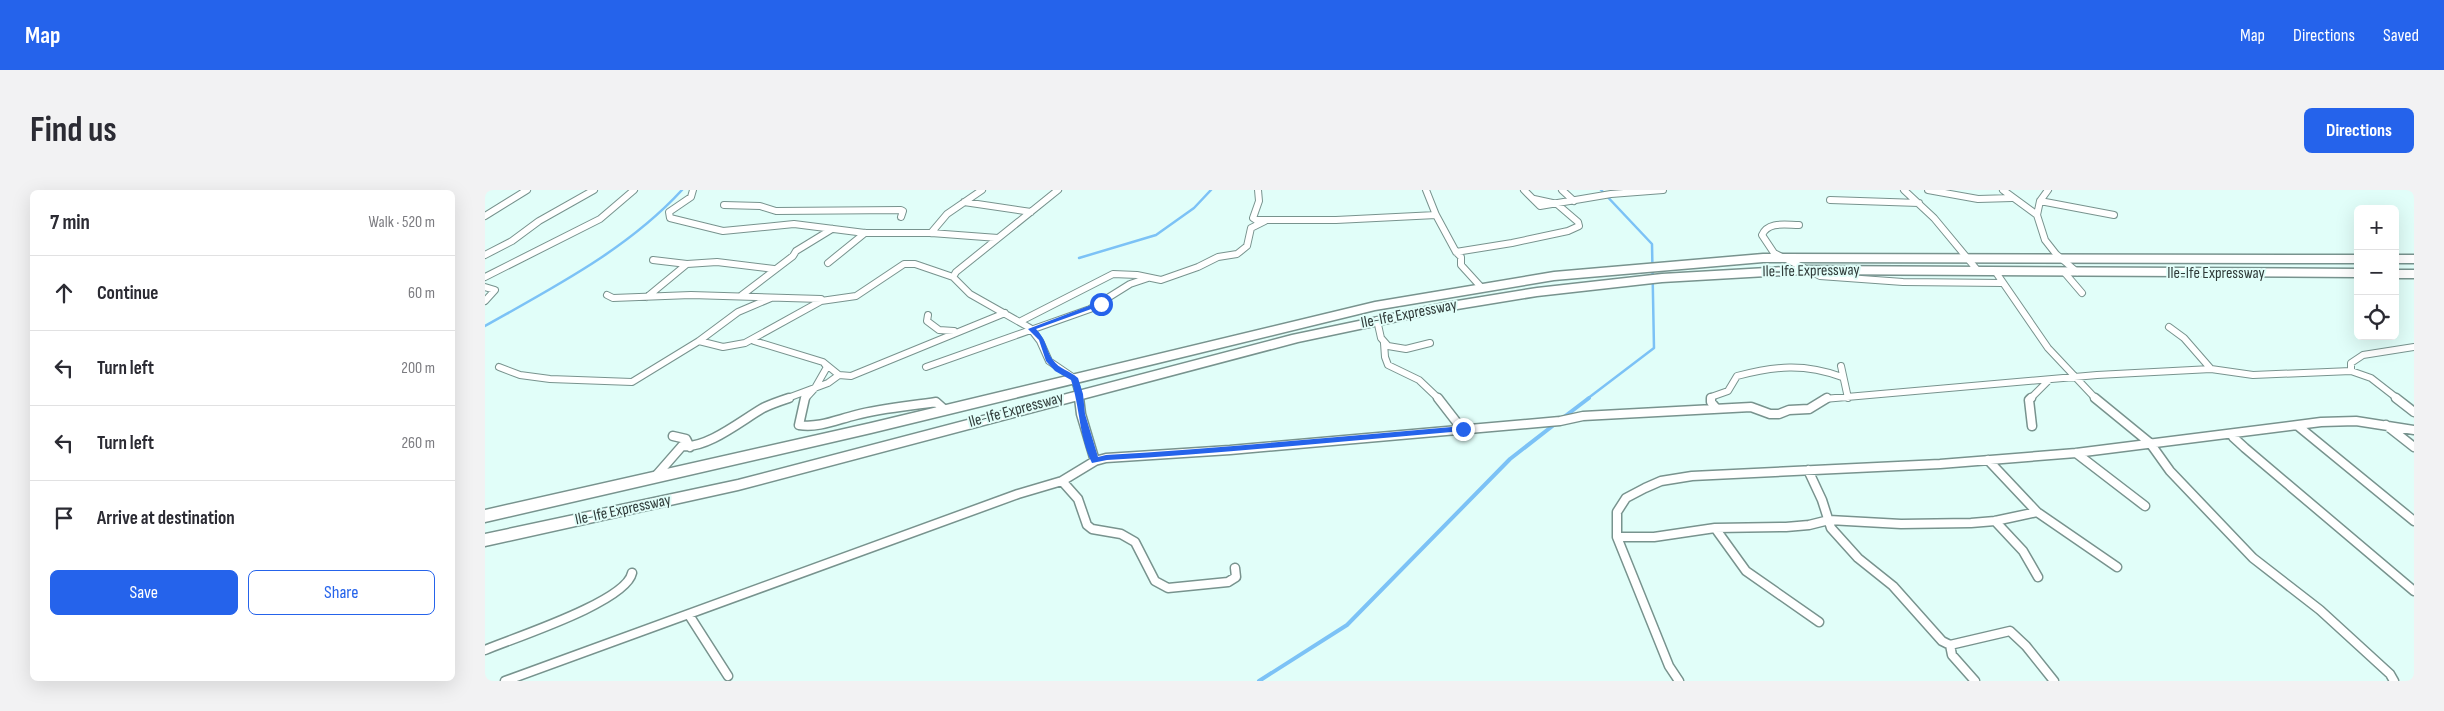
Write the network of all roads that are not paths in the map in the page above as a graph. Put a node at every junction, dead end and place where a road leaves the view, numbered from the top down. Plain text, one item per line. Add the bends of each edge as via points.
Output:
1 (527, 190) edge
2 (594, 190) edge
3 (634, 190) edge
4 (693, 190) edge
5 (982, 190) edge
6 (1058, 190) edge
7 (1258, 190) edge
8 (1426, 190) edge
9 (1525, 190) edge
10 (1562, 190) edge
11 (1663, 190) edge
12 (1904, 190) edge
13 (1927, 190) edge
14 (2003, 190) edge
15 (2048, 190) edge
16 (2012, 198) junction
17 (1830, 200) dead end
18 (1574, 201) junction
19 (2040, 201) junction
20 (964, 202) junction
21 (1919, 203) junction
22 (1557, 204) junction
23 (724, 205) dead end
24 (815, 212) junction
25 (1031, 212) junction
26 (2115, 214) dead end
27 (1436, 215) junction
28 (2037, 215) junction
29 (485, 216) edge
30 (901, 218) dead end
31 (1265, 221) junction
32 (806, 225) junction
33 (1799, 225) dead end
34 (832, 230) junction
35 (865, 233) junction
36 (931, 233) junction
37 (998, 238) junction
38 (1456, 252) junction
39 (485, 255) edge
40 (1781, 258) junction
41 (1969, 258) junction
42 (2166, 259) junction
43 (2354, 259) edge
44 (2399, 259) edge
45 (2414, 259) edge
46 (653, 260) dead end
47 (687, 264) junction
48 (828, 264) dead end
49 (2068, 268) junction
50 (774, 269) junction
51 (1804, 270) junction
52 (1978, 271) junction
53 (1995, 271) junction
54 (2180, 272) junction
55 (955, 274) junction
56 (2354, 274) edge
57 (2399, 274) edge
58 (2414, 274) edge
59 (485, 277) edge
60 (1148, 278) junction
61 (2003, 283) junction
62 (485, 287) edge
63 (1481, 287) junction
64 (2082, 293) dead end
65 (607, 295) dead end
66 (742, 295) junction
67 (647, 297) junction
68 (771, 298) junction
69 (828, 300) junction
70 (485, 301) edge
71 (1375, 306) junction
72 (1005, 313) junction
73 (928, 315) dead end
74 (1380, 320) junction
75 (1021, 321) junction
76 (2169, 327) dead end
77 (1031, 329) junction
78 (963, 330) junction
79 (699, 341) junction
80 (754, 341) junction
81 (1383, 342) junction
82 (1430, 343) dead end
83 (2414, 347) edge
84 (823, 362) junction
85 (1841, 366) dead end
86 (499, 367) dead end
87 (926, 367) dead end
88 (2211, 369) junction
89 (2351, 371) junction
90 (839, 375) junction
91 (1842, 377) junction
92 (2073, 377) junction
93 (1074, 378) junction
94 (2049, 380) junction
95 (815, 388) junction
96 (1079, 394) junction
97 (1848, 398) junction
98 (1716, 408) junction
99 (945, 410) junction
100 (2414, 412) edge
101 (2385, 424) junction
102 (2032, 426) dead end
103 (2298, 426) junction
104 (871, 428) junction
105 (1463, 429) junction
106 (2414, 430) edge
107 (2233, 434) junction
108 (673, 436) dead end
109 (2150, 443) junction
110 (690, 447) junction
111 (875, 447) junction
112 (2414, 447) edge
113 (2076, 453) junction
114 (1988, 460) junction
115 (1095, 461) junction
116 (1808, 470) junction
117 (654, 478) junction
118 (1062, 481) junction
119 (2145, 506) dead end
120 (2037, 512) junction
121 (485, 516) edge
122 (1829, 520) junction
123 (1995, 520) junction
124 (2414, 521) edge
125 (1715, 528) junction
126 (1617, 537) junction
127 (485, 540) edge
128 (2117, 567) dead end
129 (1235, 568) dead end
130 (632, 573) dead end
131 (2038, 577) dead end
132 (2414, 591) edge
133 (689, 615) junction
134 (1819, 622) dead end
135 (1950, 645) junction
136 (485, 650) edge
137 (728, 676) dead end
138 (505, 681) edge
139 (1679, 681) edge
140 (1975, 681) edge
141 (2054, 681) edge
142 (2394, 681) edge

1 - 29 street
2 - 39 street
3 - 59 street via 600,219
4 - 32 street via 691,197 669,212 670,218 723,230
5 - 20 street
6 - 25 street
7 - 31 street via 1259,201 1253,218
8 - 27 street
9 - 22 street via 1540,206
10 - 18 street
11 - 18 street
12 - 21 street
13 - 16 street via 1978,199
14 - 16 street
15 - 19 street
16 - 28 street
17 - 21 street
18 - 22 street
19 - 26 street
19 - 28 street
20 - 25 street
20 - 36 street
21 - 41 street
22 - 38 street via 1579,226 1498,247
23 - 24 street
24 - 30 street via 901,210
24 - 32 street via 803,224
25 - 37 street
27 - 31 street
27 - 38 street
28 - 49 street via 2037,227 2044,241
31 - 60 street via 1251,228 1243,252 1218,257 1161,280
32 - 34 street
33 - 40 street via 1772,225 1764,230 1762,235 1769,247
34 - 35 street
34 - 50 street via 810,241
35 - 36 street
35 - 48 street
36 - 37 street
37 - 55 street
38 - 63 street via 1461,257 1461,265
40 - 41 highway, Ile-Ife Expressway
40 - 51 street
40 - 63 highway, Ile-Ife Expressway via 1607,270
41 - 49 highway, Ile-Ife Expressway
41 - 52 street
42 - 43 highway, Ile-Ife Expressway
42 - 49 highway, Ile-Ife Expressway
42 - 54 highway
44 - 45 highway
46 - 47 street
47 - 50 street via 717,262
47 - 67 street
49 - 53 highway, Ile-Ife Expressway
49 - 54 highway, Ile-Ife Expressway
49 - 64 street
50 - 66 street
51 - 52 highway, Ile-Ife Expressway
51 - 61 street via 1837,279
51 - 74 highway, Ile-Ife Expressway via 1580,287
52 - 53 highway, Ile-Ife Expressway
53 - 61 street
54 - 56 highway, Ile-Ife Expressway
55 - 69 street via 908,263 856,296
55 - 72 street via 963,289
57 - 58 highway
60 - 75 street via 1113,274
60 - 77 street via 1130,284 1097,307
61 - 92 street via 2048,348
62 - 70 street via 495,290
63 - 71 highway, Ile-Ife Expressway
65 - 67 street via 613,298
66 - 67 street
66 - 68 street
68 - 69 street
68 - 79 street via 737,312
69 - 80 street via 812,306
71 - 74 highway
71 - 93 highway, Ile-Ife Expressway
72 - 75 street
72 - 78 street
73 - 78 street via 927,321 938,331
74 - 81 street
74 - 96 highway, Ile-Ife Expressway
75 - 77 street
76 - 88 street via 2184,338
77 - 87 street
77 - 93 street via 1042,340 1048,359
78 - 90 street via 860,373
79 - 80 street via 727,348
79 - 86 street via 625,383 540,378
80 - 84 street
81 - 82 street via 1404,348
81 - 105 street via 1388,364 1425,385
83 - 89 street via 2363,354 2351,363
84 - 90 street
84 - 95 street via 827,367
85 - 91 street
88 - 89 street via 2253,375
88 - 92 street
89 - 100 street via 2371,378
90 - 95 street
91 - 97 street
91 - 98 street via 1821,369 1766,368 1737,376 1735,386 1728,392 1711,397
92 - 94 street
92 - 109 street
93 - 96 street
93 - 99 highway, Ile-Ife Expressway
94 - 97 street
94 - 102 street via 2029,400
95 - 99 street via 805,398 799,425 836,422 855,415 936,402
95 - 110 street via 765,407 717,436
96 - 111 highway, Ile-Ife Expressway
96 - 115 street via 1081,414
97 - 98 street via 1826,398 1809,409 1779,414 1751,407
98 - 105 street via 1651,415 1583,416 1573,420
99 - 104 highway, Ile-Ife Expressway
101 - 103 street via 2338,422
101 - 106 street
101 - 112 street
103 - 107 street
103 - 124 street
104 - 111 highway
104 - 117 highway, Ile-Ife Expressway
105 - 115 street
107 - 109 street
107 - 132 street via 2233,438
108 - 110 street via 686,439
109 - 113 street
109 - 142 street via 2170,471 2253,558 2320,610
110 - 117 street via 681,446
111 - 127 highway, Ile-Ife Expressway via 738,485
113 - 114 street
113 - 119 street
114 - 116 street
114 - 120 street
115 - 118 street
116 - 122 street
116 - 126 street via 1692,476 1661,481 1626,498 1617,512
117 - 121 highway, Ile-Ife Expressway
118 - 129 street via 1077,499 1087,525 1092,529 1121,534 1135,542 1155,581 1169,588 1228,582 1235,577
118 - 133 street via 1018,494
120 - 123 street
120 - 128 street
122 - 123 street via 1918,525
122 - 125 street via 1786,527
122 - 135 street via 1843,544 1893,586 1942,642
123 - 131 street via 2023,551
125 - 126 street via 1654,537
125 - 134 street via 1746,571
126 - 139 street via 1669,666
130 - 136 street via 615,594 596,605
133 - 137 street
133 - 138 street
135 - 140 street via 1953,655
135 - 141 street via 2010,631

